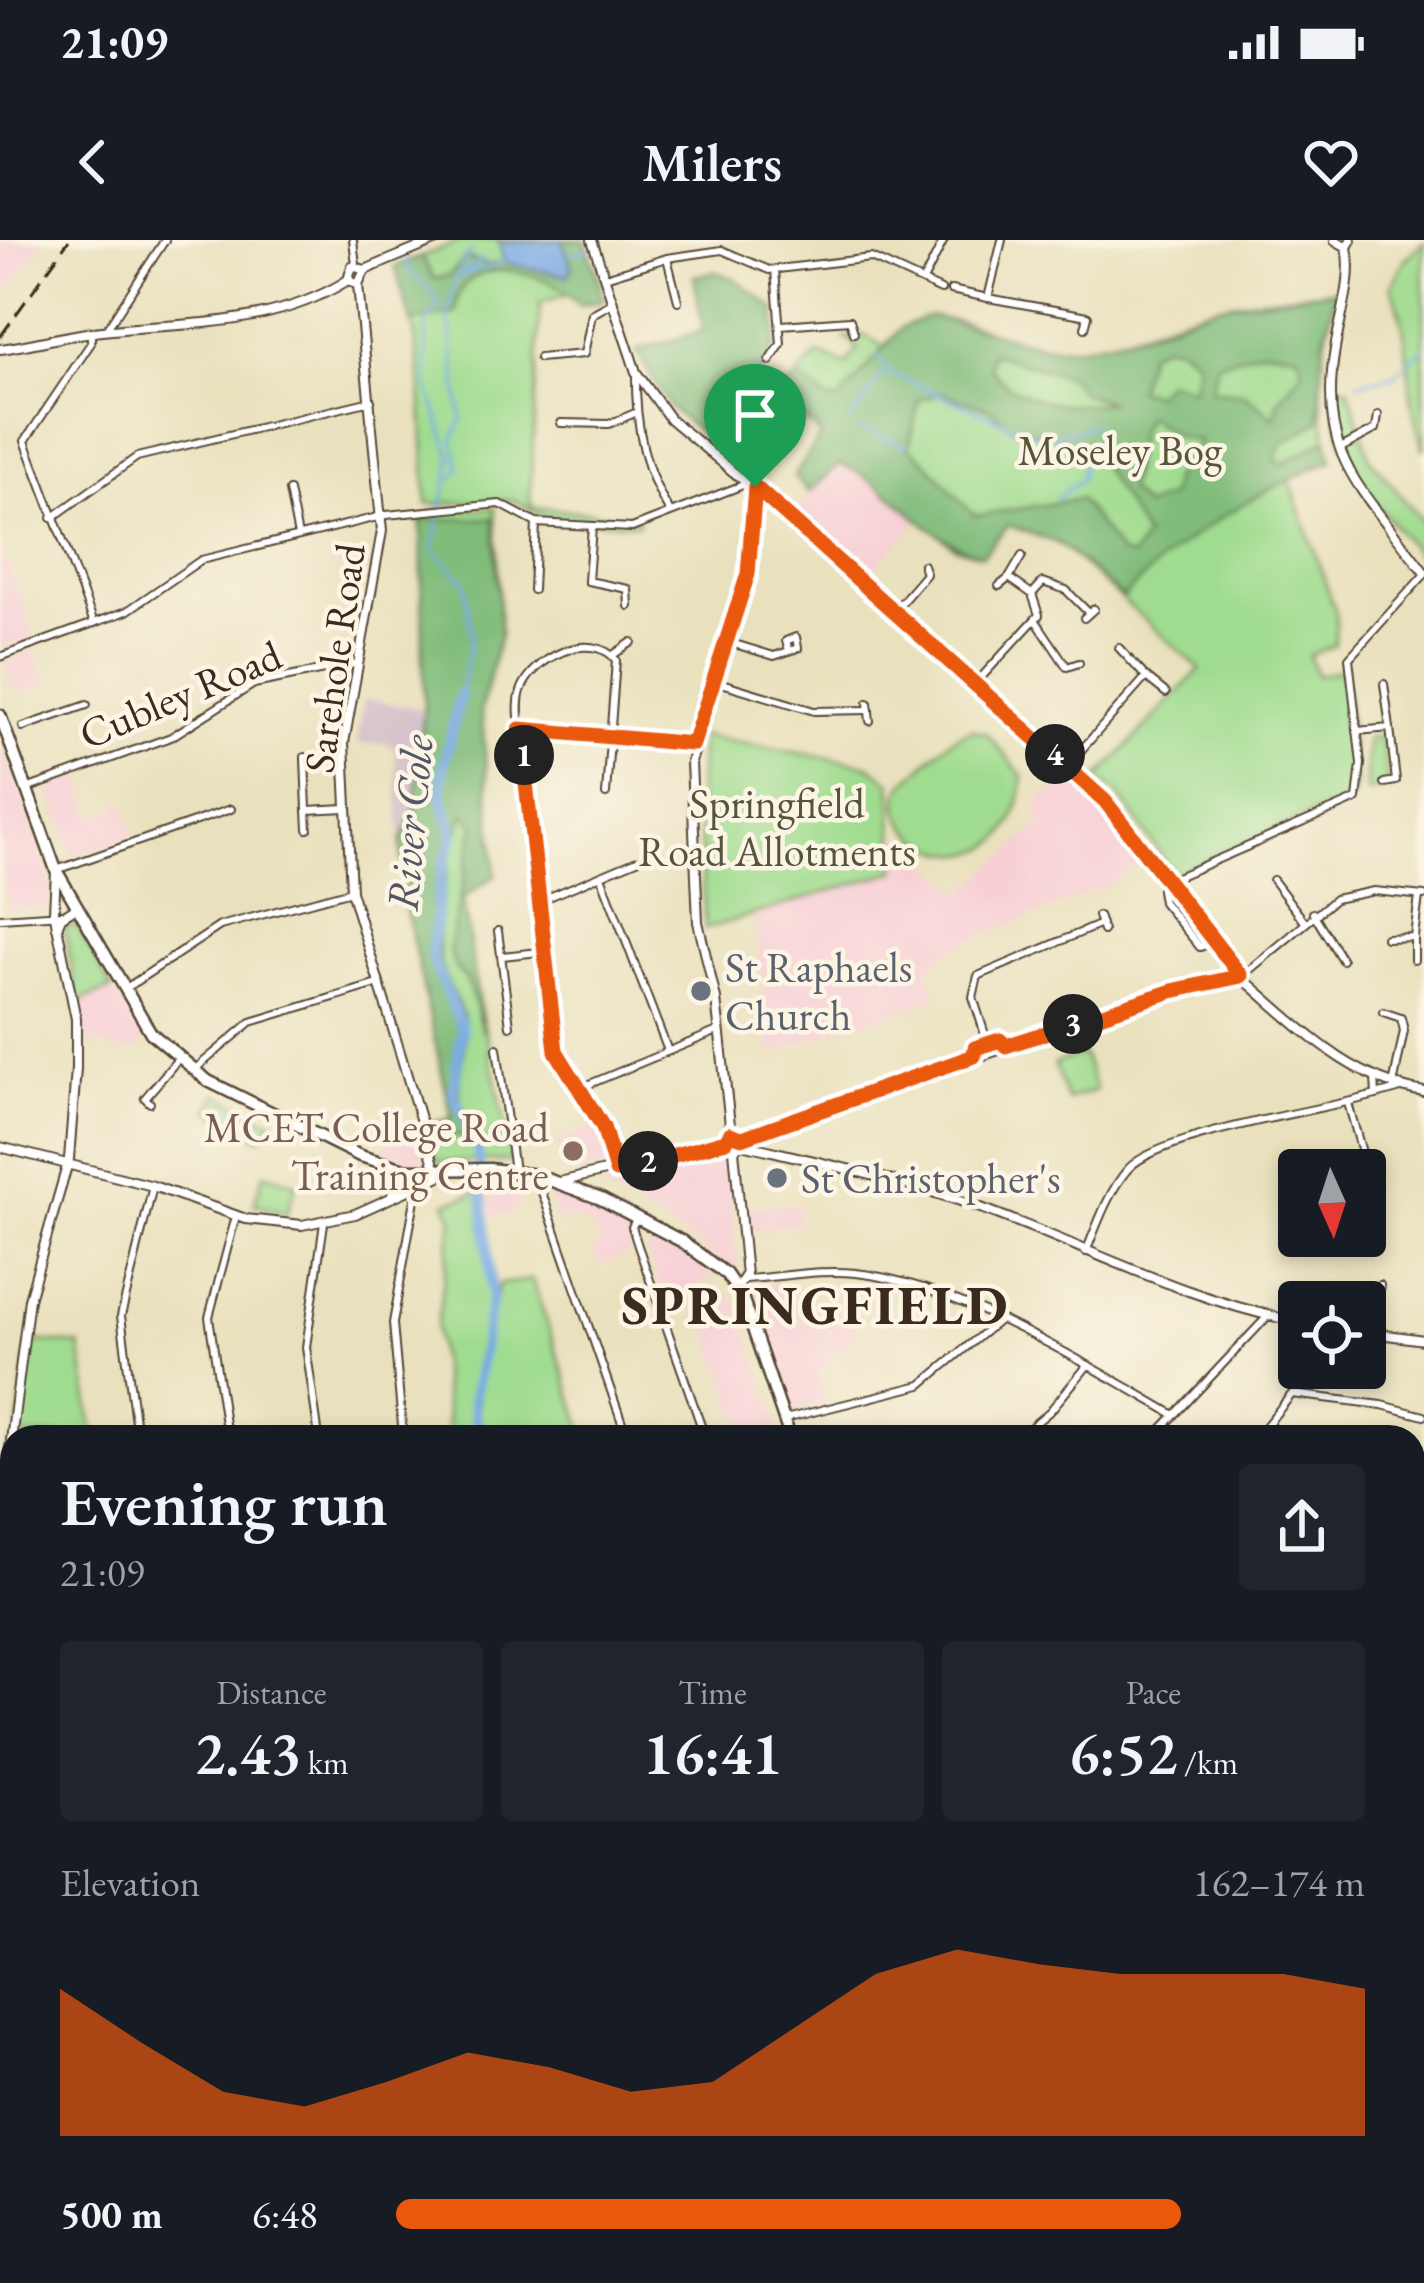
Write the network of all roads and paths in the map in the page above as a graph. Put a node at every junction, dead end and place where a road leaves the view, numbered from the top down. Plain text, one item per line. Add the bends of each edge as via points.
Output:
1 (165, 240) edge
2 (352, 240) edge
3 (436, 240) edge
4 (592, 240) edge
5 (944, 240) edge
6 (1002, 240) edge
7 (1337, 240) edge
8 (1351, 242) edge
9 (667, 258) junction
10 (361, 267) junction
11 (775, 270) junction
12 (605, 278) junction
13 (348, 280) junction
14 (923, 281) junction
15 (358, 285) junction
16 (941, 290) dead end
17 (951, 290) dead end
18 (988, 298) junction
19 (678, 301) dead end
20 (614, 302) junction
21 (781, 325) junction
22 (1085, 328) dead end
23 (106, 330) junction
24 (91, 332) junction
25 (854, 333) dead end
26 (0, 349) edge
27 (539, 358) dead end
28 (770, 361) dead end
29 (636, 372) junction
30 (371, 401) junction
31 (635, 413) junction
32 (1378, 416) dead end
33 (561, 423) dead end
34 (1337, 450) junction
35 (752, 485) junction
36 (289, 490) dead end
37 (670, 512) junction
38 (52, 518) junction
39 (382, 518) junction
40 (536, 524) junction
41 (592, 526) junction
42 (298, 536) junction
43 (1022, 556) dead end
44 (1424, 574) edge
45 (938, 576) dead end
46 (1009, 578) junction
47 (999, 586) dead end
48 (533, 590) dead end
49 (1032, 594) junction
50 (629, 606) dead end
51 (895, 610) junction
52 (1089, 614) dead end
53 (1036, 621) junction
54 (94, 622) junction
55 (632, 642) dead end
56 (728, 642) junction
57 (1119, 648) dead end
58 (789, 650) dead end
59 (613, 656) junction
60 (0, 657) edge
61 (1079, 662) dead end
62 (358, 663) junction
63 (1146, 676) junction
64 (714, 681) junction
65 (976, 683) junction
66 (1384, 684) dead end
67 (1166, 693) dead end
68 (87, 705) dead end
69 (0, 715) edge
70 (870, 721) dead end
71 (22, 727) dead end
72 (1390, 728) junction
73 (520, 729) junction
74 (1357, 731) junction
75 (611, 736) junction
76 (693, 744) junction
77 (304, 757) dead end
78 (1068, 765) junction
79 (1384, 782) dead end
80 (27, 788) junction
81 (606, 794) dead end
82 (346, 808) junction
83 (231, 809) dead end
84 (307, 810) junction
85 (308, 829) dead end
86 (638, 860) dead end
87 (56, 870) junction
88 (601, 876) junction
89 (1170, 880) junction
90 (1273, 880) dead end
91 (351, 891) junction
92 (1422, 896) edge
93 (542, 900) junction
94 (64, 909) junction
95 (1312, 913) junction
96 (0, 918) edge
97 (1304, 921) junction
98 (1100, 924) dead end
99 (498, 932) dead end
100 (1414, 937) junction
101 (1386, 938) dead end
102 (1219, 941) junction
103 (1344, 943) dead end
104 (549, 951) junction
105 (502, 956) junction
106 (1414, 960) dead end
107 (1241, 976) junction
108 (377, 984) junction
109 (123, 990) junction
110 (507, 990) junction
111 (495, 992) dead end
112 (1383, 1012) dead end
113 (510, 1026) dead end
114 (720, 1030) junction
115 (988, 1044) junction
116 (1006, 1046) junction
117 (497, 1048) dead end
118 (668, 1051) junction
119 (974, 1056) junction
120 (179, 1058) junction
121 (194, 1070) junction
122 (1375, 1078) junction
123 (1397, 1087) junction
124 (580, 1088) junction
125 (1424, 1092) edge
126 (1376, 1095) junction
127 (150, 1103) dead end
128 (1348, 1103) junction
129 (728, 1137) junction
130 (739, 1144) junction
131 (0, 1147) edge
132 (1361, 1149) edge
133 (67, 1166) junction
134 (454, 1169) junction
135 (408, 1170) junction
136 (436, 1171) junction
137 (514, 1171) junction
138 (616, 1171) junction
139 (536, 1175) junction
140 (559, 1181) junction
141 (153, 1186) junction
142 (417, 1188) junction
143 (398, 1196) junction
144 (382, 1203) junction
145 (410, 1205) junction
146 (236, 1216) junction
147 (638, 1216) junction
148 (324, 1223) junction
149 (1086, 1252) junction
150 (741, 1284) junction
151 (1268, 1316) junction
152 (1278, 1318) edge
153 (999, 1320) junction
154 (1386, 1334) edge
155 (1424, 1340) edge
156 (1088, 1365) junction
157 (1173, 1414) junction
158 (1424, 1417) edge
159 (784, 1419) junction
160 (13, 1425) edge
161 (135, 1425) edge
162 (225, 1425) edge
163 (317, 1425) edge
164 (403, 1425) edge
165 (623, 1425) edge
166 (701, 1425) edge
167 (786, 1425) edge
168 (1033, 1425) edge
169 (1164, 1425) edge
170 (1268, 1425) edge

1 - 23 street
2 - 10 street
3 - 10 street
4 - 12 street
5 - 14 street
6 - 18 street
7 - 8 street
8 - 34 street via 1328,406
9 - 11 street via 722,250
9 - 12 street
9 - 19 street
10 - 13 street via 347,271
10 - 15 street via 366,278
11 - 14 street via 872,258
11 - 21 street
12 - 20 street
13 - 15 street
13 - 23 street via 230,323
14 - 16 street
15 - 30 street, Sarehole Road
17 - 18 street
18 - 22 street via 1088,316
20 - 27 street via 592,314 584,354
20 - 29 street
21 - 25 street via 850,320
21 - 28 street
23 - 24 street
24 - 26 street
24 - 38 street via 25,441
29 - 31 street
29 - 35 street via 670,419
30 - 38 street via 137,457
30 - 39 street, Sarehole Road
31 - 33 street via 609,424
31 - 37 street
32 - 34 street via 1376,429
34 - 44 street
35 - 37 street
35 - 51 street
35 - 56 street via 751,558
36 - 42 street
37 - 41 street via 632,528
38 - 54 street
39 - 40 street via 500,504
39 - 42 street
39 - 62 street, Sarehole Road
40 - 41 street
40 - 48 street
41 - 50 street via 588,581 628,589
42 - 54 street via 201,560 127,611
43 - 46 street
44 - 74 street via 1351,653
45 - 51 street via 925,569
46 - 47 street
46 - 49 street
49 - 52 street via 1043,582 1054,584
49 - 53 street
51 - 65 street
53 - 61 street via 1067,667
53 - 65 street
54 - 60 street
55 - 59 street
56 - 58 street via 774,656
56 - 64 street
57 - 63 street
59 - 73 street via 580,649 540,664 520,694
59 - 75 street
62 - 80 street, Cubley Road via 254,684 171,737
62 - 82 street, Sarehole Road via 344,743
63 - 67 street
63 - 78 street
64 - 70 street via 814,711 868,706
64 - 76 street
65 - 78 street
66 - 72 street
68 - 71 street
69 - 80 highway
72 - 74 street
72 - 79 street via 1396,781
73 - 75 street
73 - 93 street
74 - 89 street via 1358,799
75 - 76 street
75 - 81 street
76 - 114 street via 698,922
77 - 84 street
78 - 89 street
80 - 87 highway
82 - 84 street
82 - 91 street, Sarehole Road
83 - 87 street
84 - 85 street
86 - 88 street
87 - 94 highway
87 - 94 street
88 - 93 street
88 - 118 street
89 - 102 street
89 - 102 street via 1162,902 1194,942
90 - 97 street
91 - 108 street, Sarehole Road
91 - 109 street via 220,926
92 - 95 street via 1360,892
92 - 100 street
93 - 104 street
94 - 96 street
94 - 109 highway
94 - 133 street via 57,928 76,1019
95 - 97 street
95 - 103 street via 1340,956
97 - 107 street
98 - 115 street via 978,976 973,997
99 - 105 street
100 - 101 street
100 - 106 street
102 - 107 street
104 - 105 street
104 - 124 street via 556,1051
105 - 110 street
107 - 116 street
107 - 122 street via 1319,1045
108 - 121 street via 251,1022
108 - 136 street, Sarehole Road
109 - 120 highway
110 - 111 street
110 - 113 street
112 - 123 street via 1404,1023
114 - 118 street
114 - 129 street
115 - 116 street
115 - 119 street
116 - 119 street
117 - 137 street
118 - 124 street
119 - 130 street
120 - 121 highway
120 - 127 street via 145,1098
121 - 135 highway via 305,1131
122 - 123 street
122 - 126 street
123 - 125 street
123 - 126 street
124 - 138 street
126 - 128 street
128 - 132 street
128 - 149 street via 1143,1156 1118,1184
129 - 130 street
129 - 138 street
130 - 149 street via 949,1197
130 - 150 street
131 - 133 street
133 - 141 street
133 - 160 street via 29,1299
134 - 136 highway
134 - 137 highway
134 - 142 street
135 - 136 highway
135 - 144 street via 400,1190
137 - 139 highway
138 - 140 street
139 - 140 highway
139 - 165 street
140 - 147 highway
141 - 146 street
141 - 161 street via 121,1316
142 - 143 street
142 - 145 street
143 - 144 street
143 - 145 street
144 - 148 street
145 - 164 street via 393,1323
146 - 148 street
146 - 162 street via 209,1317
147 - 150 highway
147 - 166 street via 632,1227
148 - 163 street via 306,1347
149 - 151 street
150 - 153 street via 867,1275
150 - 159 highway
151 - 152 street
151 - 157 street
153 - 156 street
153 - 159 street via 921,1385
154 - 155 street
156 - 157 street
156 - 168 street
157 - 169 street
158 - 170 street via 1297,1394
159 - 167 highway

